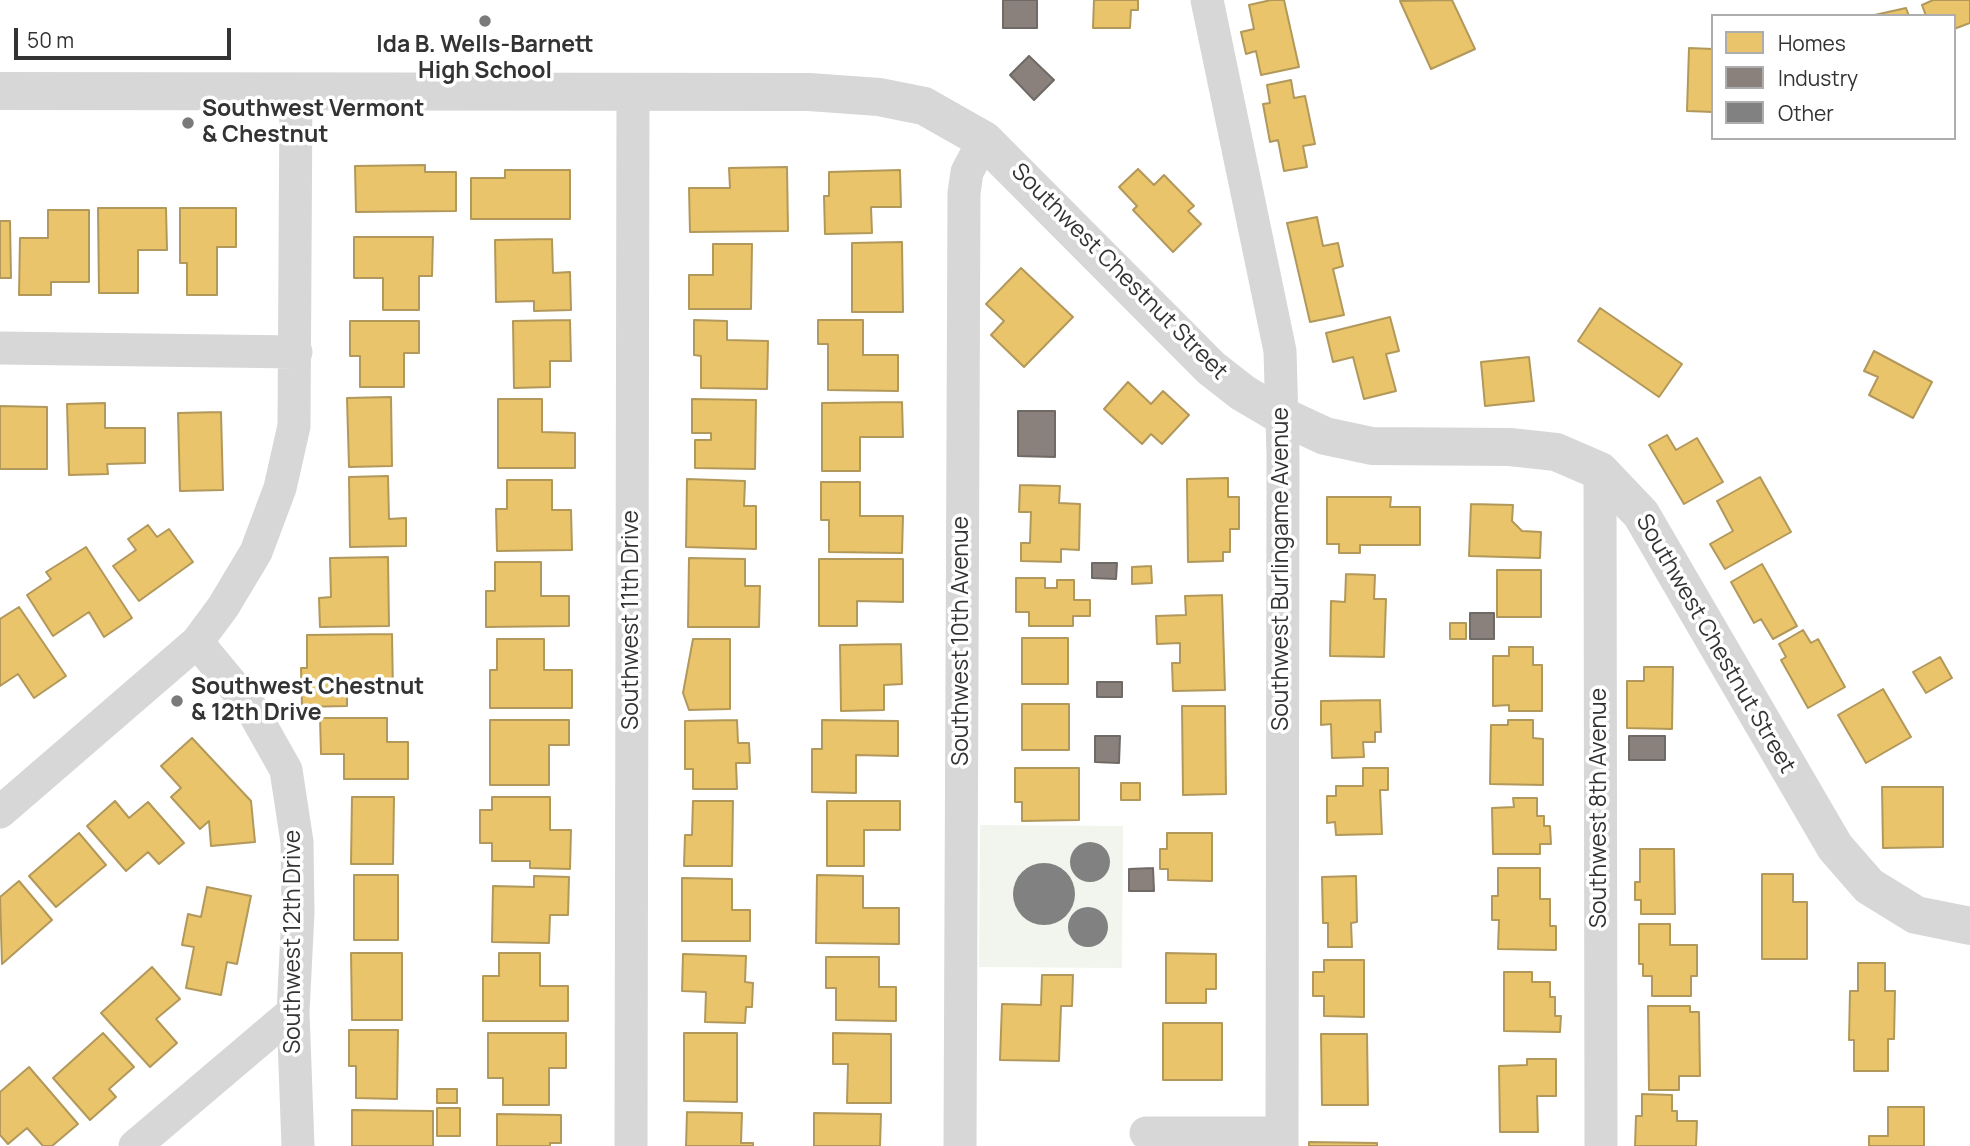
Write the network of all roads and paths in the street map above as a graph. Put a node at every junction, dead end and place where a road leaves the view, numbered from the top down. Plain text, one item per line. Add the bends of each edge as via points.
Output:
1 (1207, 0) edge
2 (0, 91) edge
3 (296, 92) junction
4 (633, 94) junction
5 (984, 141) junction
6 (0, 348) edge
7 (296, 352) junction
8 (1282, 416) junction
9 (1600, 471) junction
10 (197, 642) junction
11 (0, 812) edge
12 (1970, 926) edge
13 (293, 1012) junction
14 (1146, 1133) dead end
15 (1282, 1139) edge
16 (135, 1146) edge
17 (298, 1146) edge
18 (631, 1146) edge
19 (960, 1146) edge
20 (1601, 1146) edge

1 - 8 street, Southwest Burlingame Avenue via 1280,351
2 - 3 street, Southwest Chestnut Street
3 - 4 street, Southwest Chestnut Street
3 - 7 street
4 - 5 street, Southwest Chestnut Street via 809,92 879,97 924,106
4 - 18 street, Southwest 11th Drive
5 - 8 street, Southwest Chestnut Street via 1211,368
5 - 19 street, Southwest 10th Avenue via 967,172 964,193
6 - 7 street
7 - 10 street via 294,426 280,488 256,552
8 - 9 street, Southwest Chestnut Street via 1325,436 1373,446 1556,452
8 - 15 street, Southwest Burlingame Avenue
9 - 12 street, Southwest Chestnut Street via 1642,514 1835,847 1869,886 1916,915
9 - 20 street, Southwest 8th Avenue
10 - 11 street
10 - 13 street, Southwest 12th Drive via 250,706 286,770 297,842
13 - 16 street
13 - 17 street, Southwest 12th Drive
14 - 15 street

